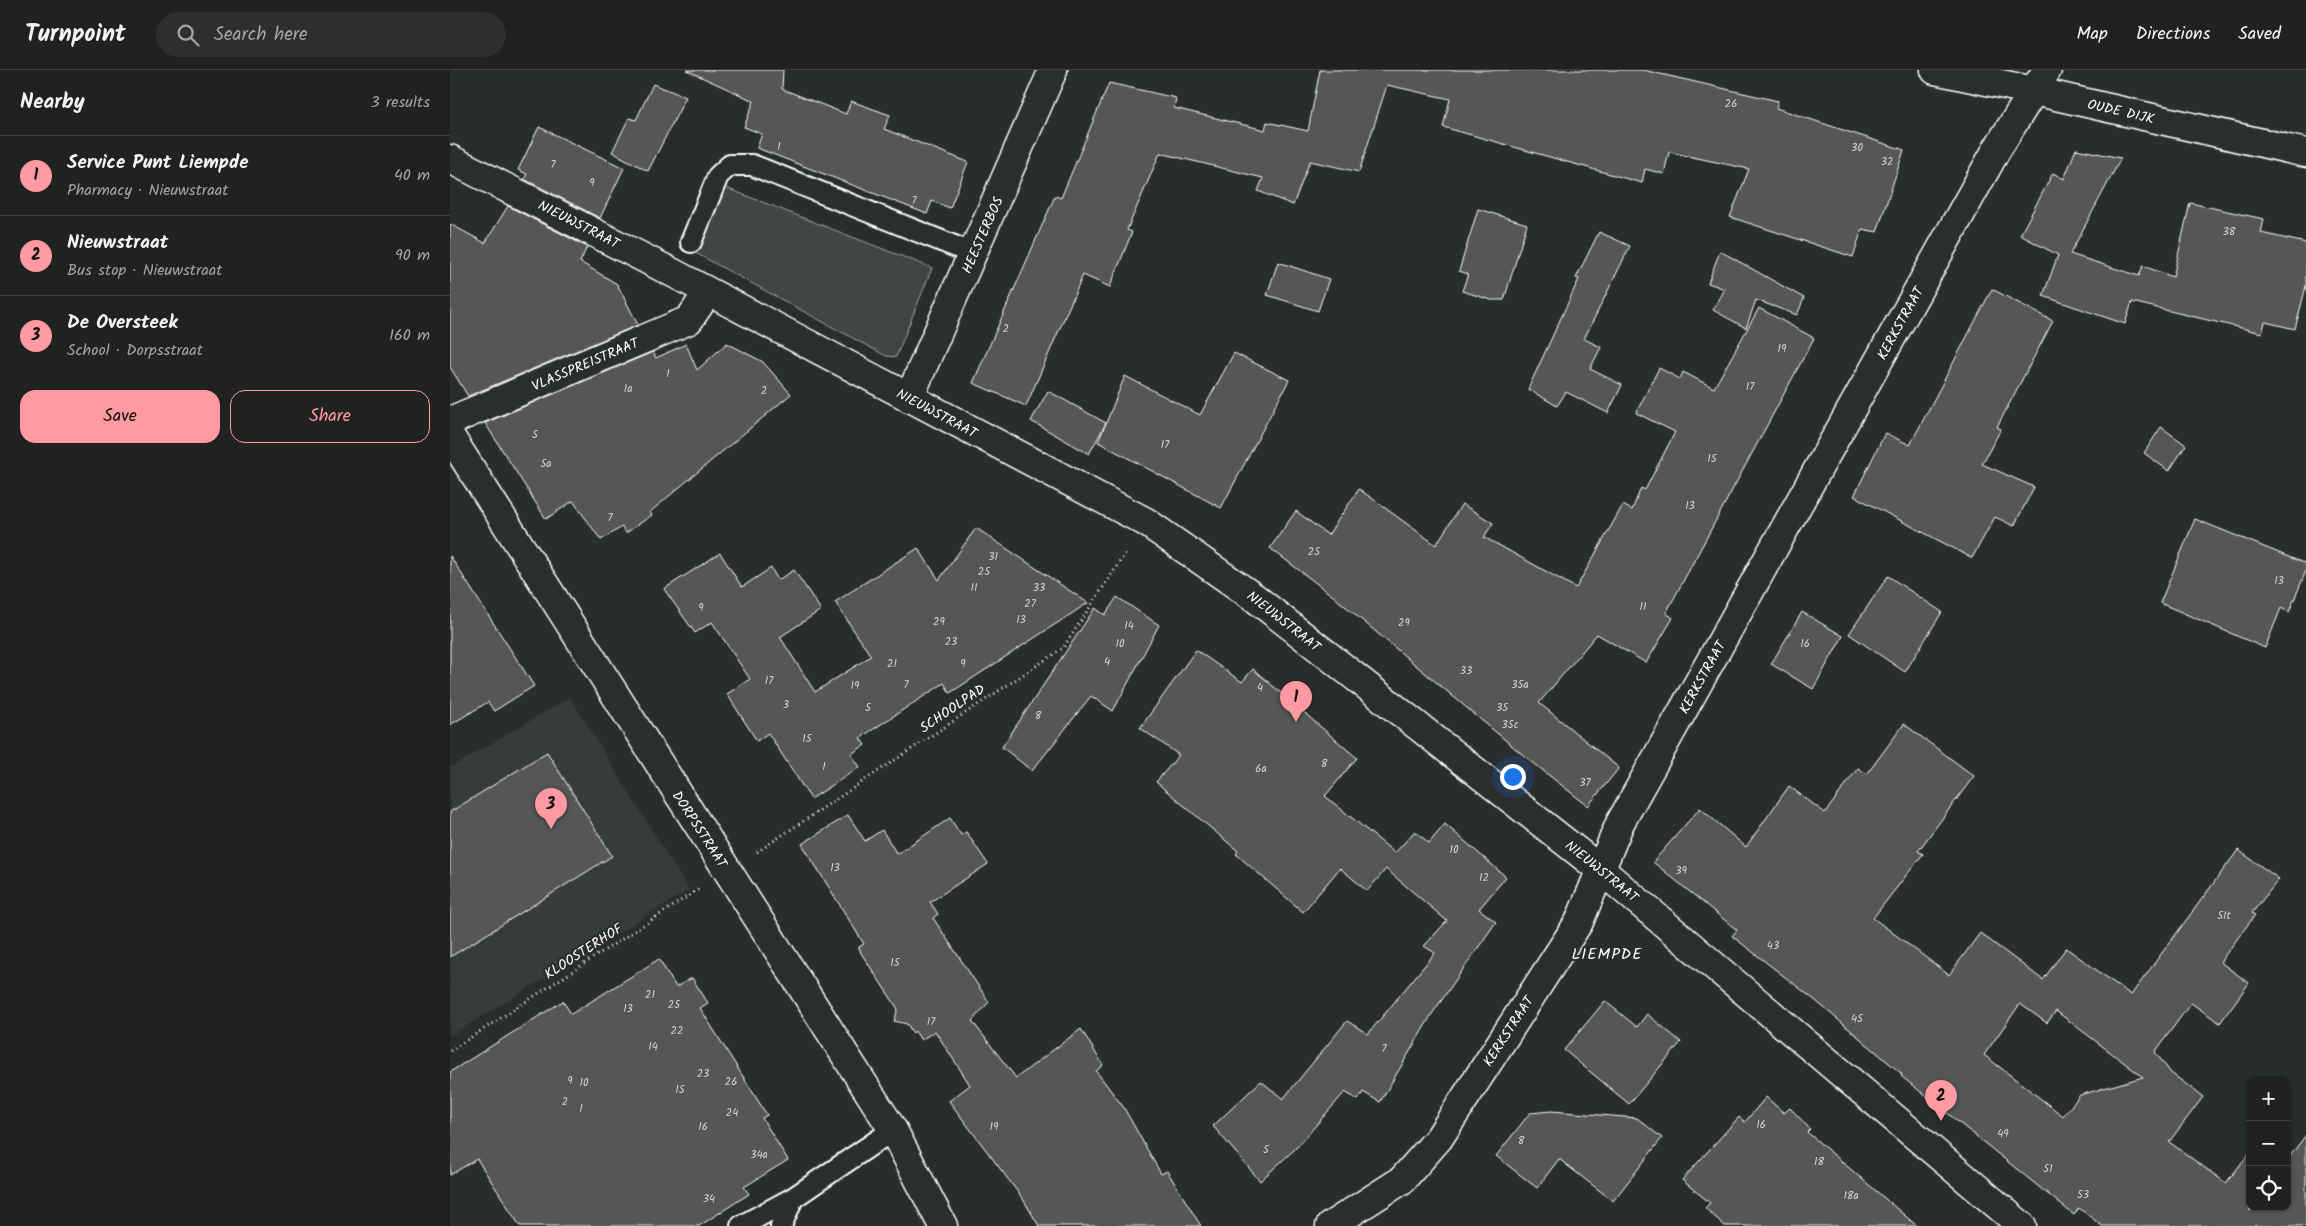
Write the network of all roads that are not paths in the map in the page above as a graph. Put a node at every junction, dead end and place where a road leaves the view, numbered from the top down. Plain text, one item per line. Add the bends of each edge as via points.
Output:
1 (1053, 70) edge
2 (1935, 70) edge
3 (2041, 80) edge
4 (2306, 153) edge
5 (450, 158) edge
6 (691, 242) dead end
7 (974, 254) junction
8 (708, 292) junction
9 (909, 398) junction
10 (450, 421) edge
11 (450, 436) edge
12 (1601, 870) junction
13 (893, 1130) junction
14 (793, 1198) junction
15 (741, 1226) edge
16 (782, 1226) edge
17 (943, 1226) edge
18 (1330, 1226) edge
19 (2022, 1226) edge

1 - 7 street, HEESTERBOS
2 - 3 street, OUDE DIJK
3 - 4 street, OUDE DIJK
3 - 12 street, KERKSTRAAT via 1997,149 1620,823
5 - 8 street, NIEUWSTRAAT
6 - 7 lane via 718,176 730,165 752,165
7 - 9 street, HEESTERBOS
8 - 9 street, NIEUWSTRAAT
8 - 10 street, VLASSPREISTRAAT via 689,320
9 - 12 street, NIEUWSTRAAT via 1146,522 1255,598
11 - 13 street, DORPSSTRAAT
12 - 18 street, KERKSTRAAT via 1579,922 1439,1138 1402,1180
12 - 19 street, NIEUWSTRAAT
13 - 14 lane
13 - 17 street, DORPSSTRAAT
14 - 15 lane
14 - 16 lane

